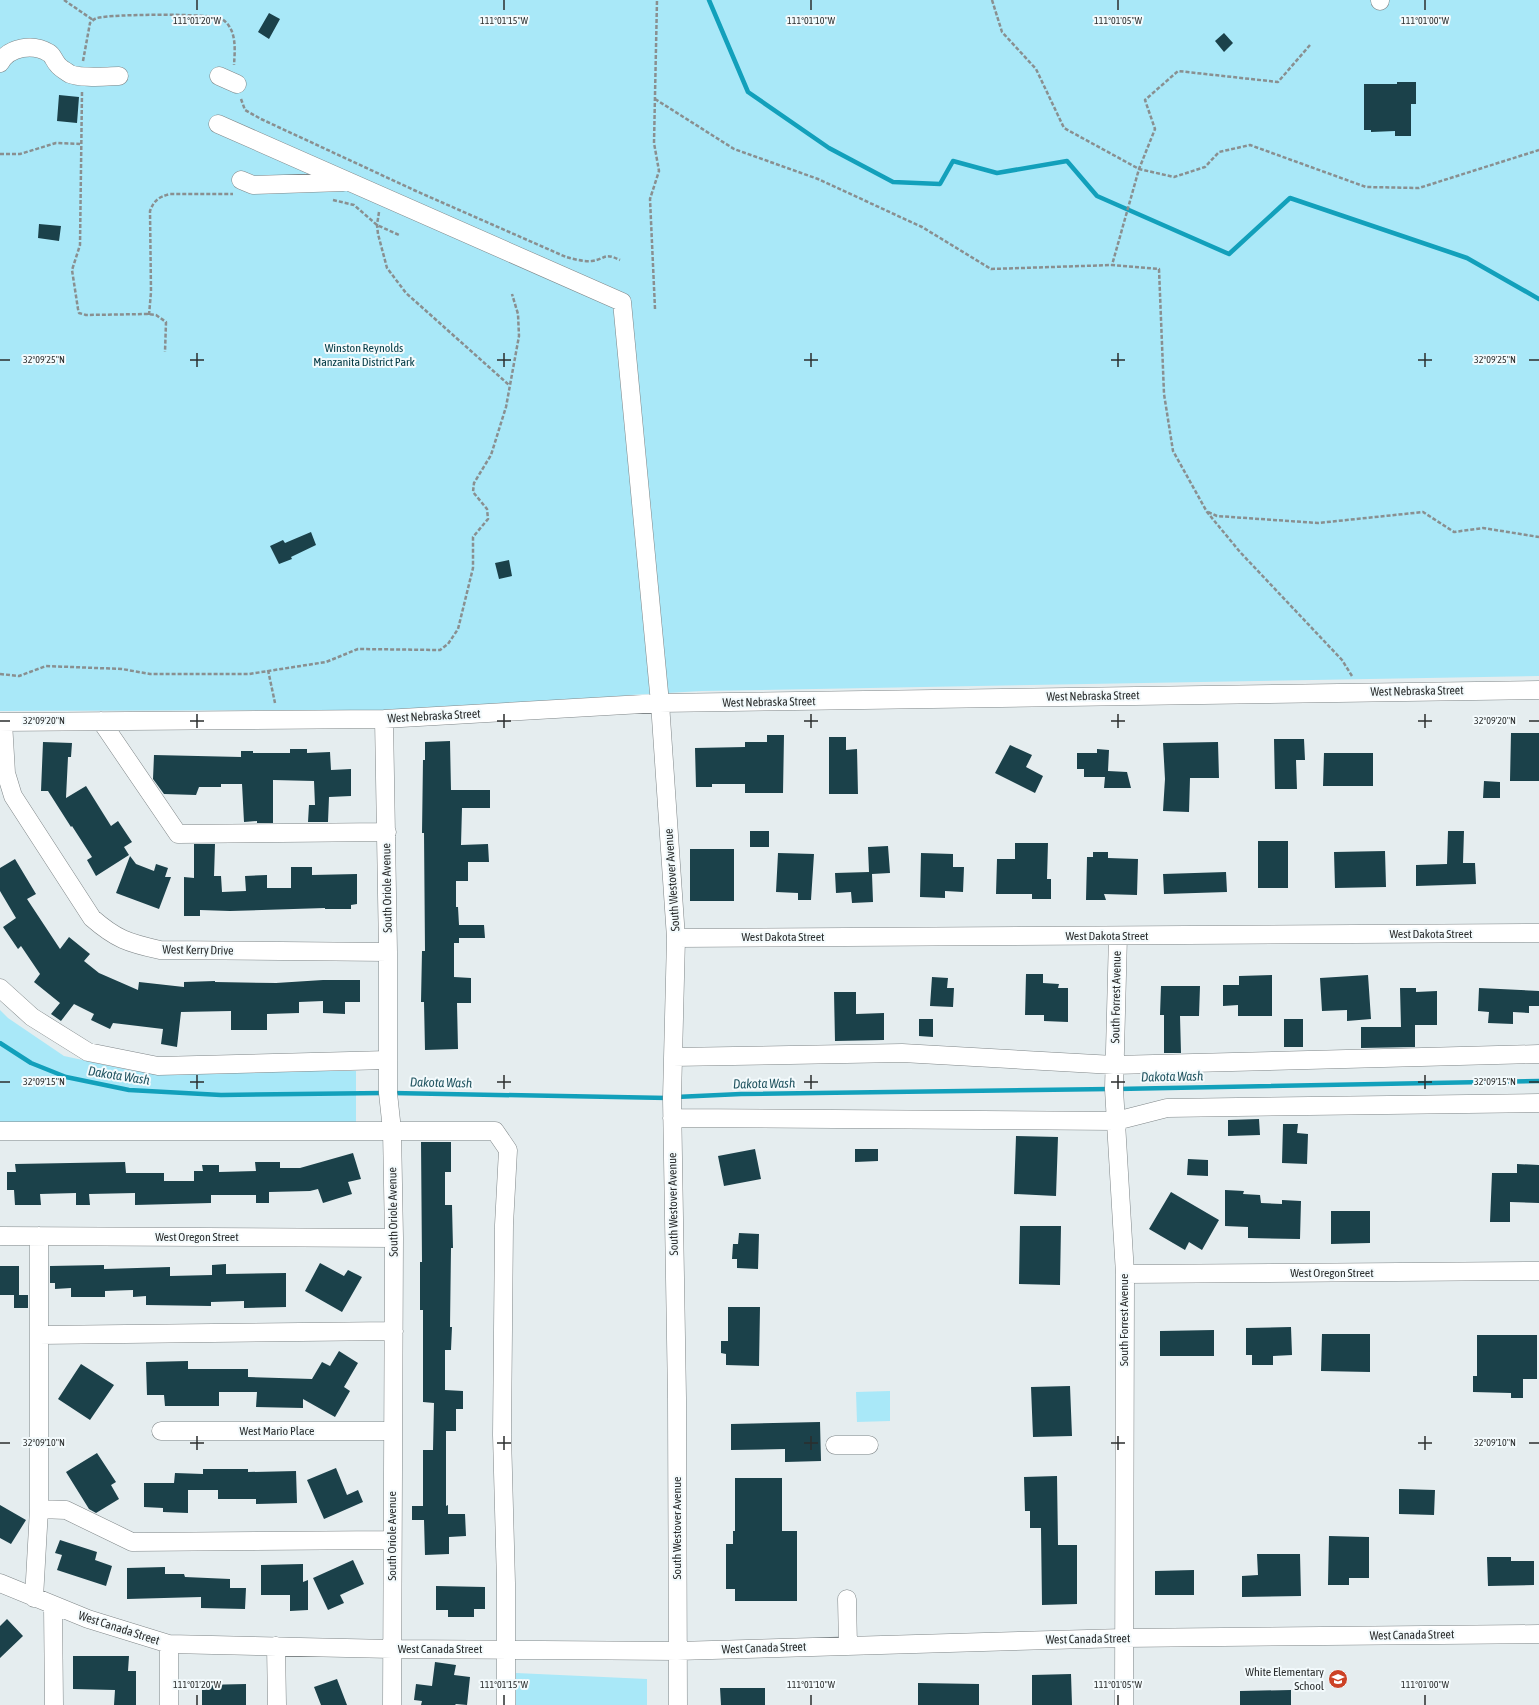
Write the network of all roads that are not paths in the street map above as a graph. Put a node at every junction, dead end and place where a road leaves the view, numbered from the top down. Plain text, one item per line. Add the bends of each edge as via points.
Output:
1 (0, 63) edge
2 (120, 76) dead end
3 (219, 76) dead end
4 (237, 84) dead end
5 (218, 124) dead end
6 (349, 182) junction
7 (240, 187) road end
8 (1539, 690) edge
9 (660, 704) junction
10 (384, 718) junction
11 (101, 721) junction
12 (2, 722) edge
13 (387, 832) junction
14 (1539, 934) edge
15 (1118, 936) junction
16 (676, 938) junction
17 (388, 952) junction
18 (0, 988) edge
19 (1539, 1054) edge
20 (673, 1057) junction
21 (388, 1060) junction
22 (1114, 1065) junction
23 (1539, 1103) edge
24 (672, 1118) junction
25 (1116, 1121) junction
26 (0, 1130) edge
27 (392, 1130) junction
28 (0, 1236) edge
29 (39, 1236) junction
30 (394, 1238) junction
31 (1539, 1271) edge
32 (1125, 1274) junction
33 (394, 1331) junction
34 (39, 1335) junction
35 (161, 1431) dead end
36 (393, 1431) junction
37 (835, 1445) dead end
38 (869, 1445) dead end
39 (40, 1509) junction
40 (392, 1540) junction
41 (0, 1583) edge
42 (34, 1598) junction
43 (847, 1599) dead end
44 (53, 1606) junction
45 (1539, 1634) edge
46 (1123, 1638) junction
47 (169, 1644) junction
48 (276, 1646) junction
49 (848, 1646) junction
50 (392, 1649) junction
51 (507, 1650) junction
52 (677, 1650) junction
53 (54, 1705) edge
54 (169, 1705) edge
55 (277, 1705) edge
56 (392, 1705) edge
57 (506, 1705) edge
58 (678, 1705) edge
59 (1124, 1705) edge

1 - 2 street via 3,57 13,51 32,47 50,53 58,65 71,74
3 - 4 street
5 - 6 street
6 - 7 street
6 - 9 street, South Westover Avenue via 622,302
8 - 9 street, West Nebraska Street
9 - 10 street, West Nebraska Street
9 - 16 street, South Westover Avenue
10 - 11 street, West Nebraska Street
10 - 13 street, South Oriole Avenue
11 - 12 street, West Nebraska Street
11 - 13 street via 178,834
12 - 17 street, West Kerry Drive via 6,773 13,796 92,918 109,933 132,944 160,950
13 - 17 street, South Oriole Avenue
14 - 15 street, West Dakota Street
15 - 16 street, West Dakota Street
15 - 22 street, South Forrest Avenue
16 - 20 street, South Westover Avenue
17 - 21 street, South Oriole Avenue
18 - 21 street via 32,1017 88,1052 158,1066
19 - 22 street
20 - 22 street via 902,1053
20 - 24 street, South Westover Avenue
21 - 27 street, South Oriole Avenue
22 - 25 street, South Forrest Avenue
23 - 25 street via 1167,1108
24 - 25 street
24 - 52 street, South Westover Avenue via 677,1398
25 - 32 street, South Forrest Avenue
26 - 27 street
27 - 30 street, South Oriole Avenue
27 - 51 street via 495,1131 508,1150 504,1225 502,1427
28 - 29 street, West Oregon Street
29 - 30 street, West Oregon Street
29 - 34 street
30 - 33 street, South Oriole Avenue
31 - 32 street, West Oregon Street
32 - 46 street, South Forrest Avenue
33 - 34 street
33 - 36 street, South Oriole Avenue
34 - 39 street
35 - 36 street, West Mario Place
36 - 40 street, South Oriole Avenue
37 - 38 street
39 - 40 street via 66,1510 132,1542
39 - 42 street
40 - 50 street, South Oriole Avenue
41 - 42 street, West Canada Street
42 - 44 street, West Canada Street
43 - 49 street
44 - 47 street, West Canada Street
44 - 53 street
45 - 46 street, West Canada Street
46 - 49 street, West Canada Street
46 - 59 street, South Forrest Avenue
47 - 48 street, West Canada Street
47 - 54 street
48 - 50 street, West Canada Street
48 - 55 street
49 - 52 street, West Canada Street
50 - 51 street, West Canada Street
50 - 56 street, South Oriole Avenue
51 - 52 street, West Canada Street
51 - 57 street
52 - 58 street, South Westover Avenue

